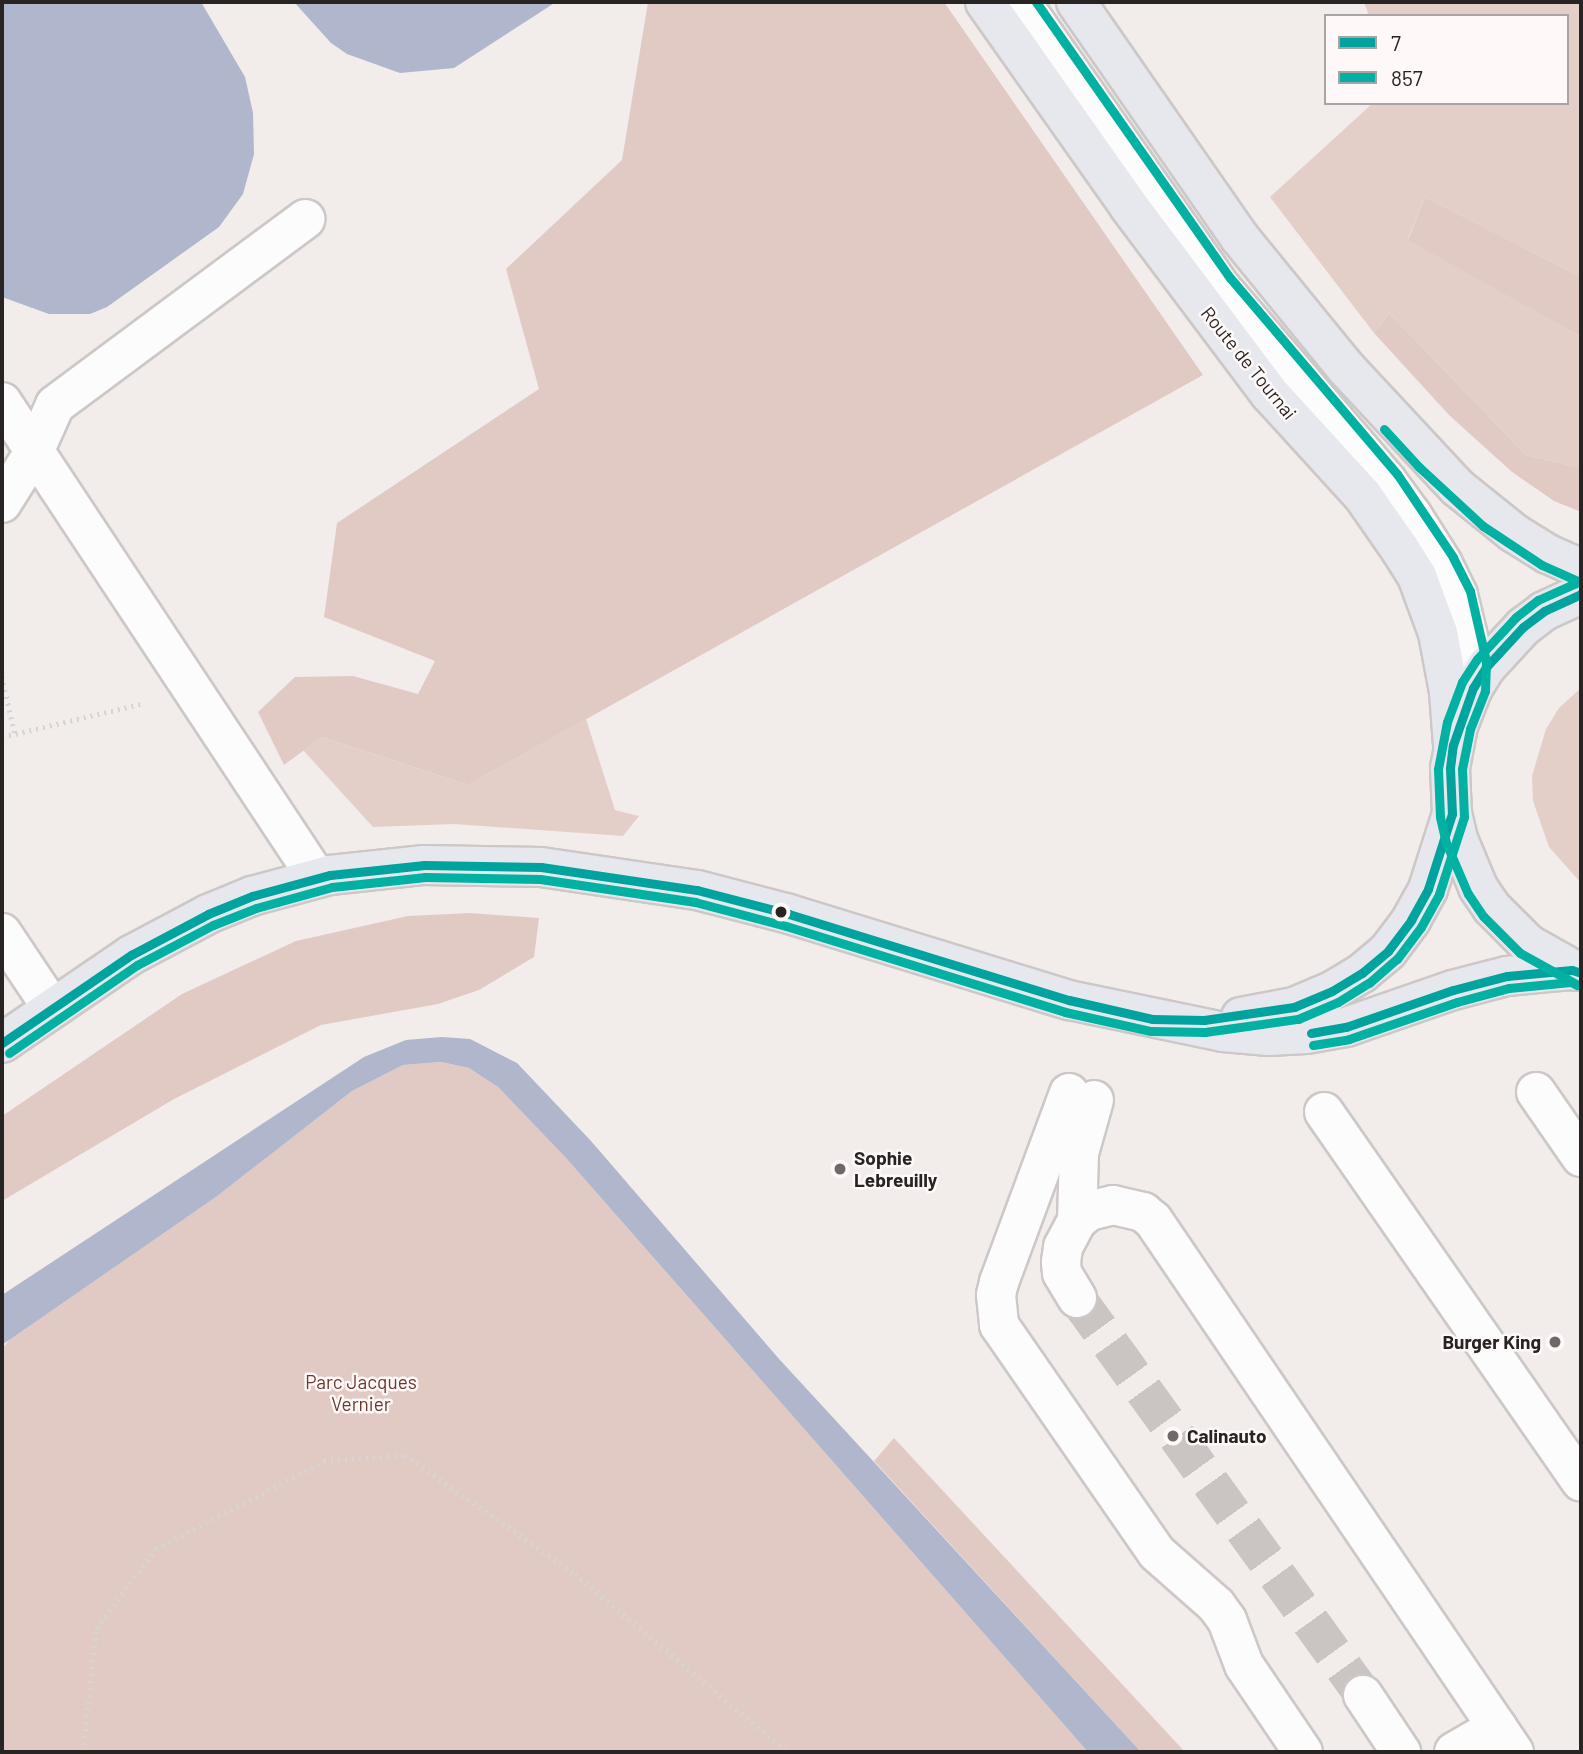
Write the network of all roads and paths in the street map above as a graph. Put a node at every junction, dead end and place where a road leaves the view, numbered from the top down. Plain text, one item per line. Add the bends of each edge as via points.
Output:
1 (985, 2) edge
2 (1021, 2) edge
3 (1076, 2) edge
4 (305, 219) dead end
5 (2, 402) edge
6 (34, 452) junction
7 (2, 503) edge
8 (1581, 569) edge
9 (1581, 594) edge
10 (2, 676) edge
11 (1473, 688) junction
12 (194, 692) junction
13 (15, 734) junction
14 (2, 737) edge
15 (1453, 746) junction
16 (1452, 814) junction
17 (317, 878) junction
18 (2, 933) edge
19 (1577, 971) edge
20 (52, 1009) junction
21 (1152, 1019) junction
22 (2, 1043) edge
23 (1536, 1092) dead end
24 (1324, 1112) dead end
25 (1581, 1157) edge
26 (1077, 1220) junction
27 (1077, 1298) tunnel mouth
28 (1581, 1482) edge
29 (1363, 1695) tunnel mouth
30 (1506, 1740) edge
31 (83, 1752) edge
32 (787, 1752) edge
33 (1303, 1752) edge
34 (1401, 1752) edge
35 (1454, 1752) edge

1 - 15 main road, Route de Tournai via 1261,383 1363,496 1417,576 1438,633 1450,692
2 - 11 lane via 1220,286 1412,515 1458,596 1474,661
3 - 8 main road via 1240,238 1346,368 1458,488 1514,533
4 - 6 lane via 55,405
5 - 6 lane
6 - 7 lane
6 - 12 lane
9 - 11 main road via 1544,611 1523,627 1495,655
10 - 13 path
11 - 15 main road
12 - 13 path
12 - 17 lane
13 - 14 path
15 - 16 main road
16 - 19 main road via 1466,864 1492,908 1528,944
16 - 21 main road via 1427,889 1411,920 1388,951 1362,973 1294,1007 1204,1020
17 - 20 main road via 251,896 208,914 131,955
17 - 21 main road via 378,868 485,864 642,880 789,914 1069,1000
18 - 20 lane
19 - 21 main road via 1488,980 1346,1027 1306,1034 1223,1032
20 - 22 main road
23 - 25 lane
24 - 28 lane
26 - 27 lane via 1061,1262 1062,1273
26 - 30 lane via 1089,1211 1113,1205 1143,1212 1163,1230
26 - 33 lane via 1081,1096 999,1282 999,1325 1157,1553 1227,1620 1244,1665
29 - 34 lane
30 - 35 lane
31 - 32 path via 96,1628 156,1549 324,1461 405,1455 575,1574

